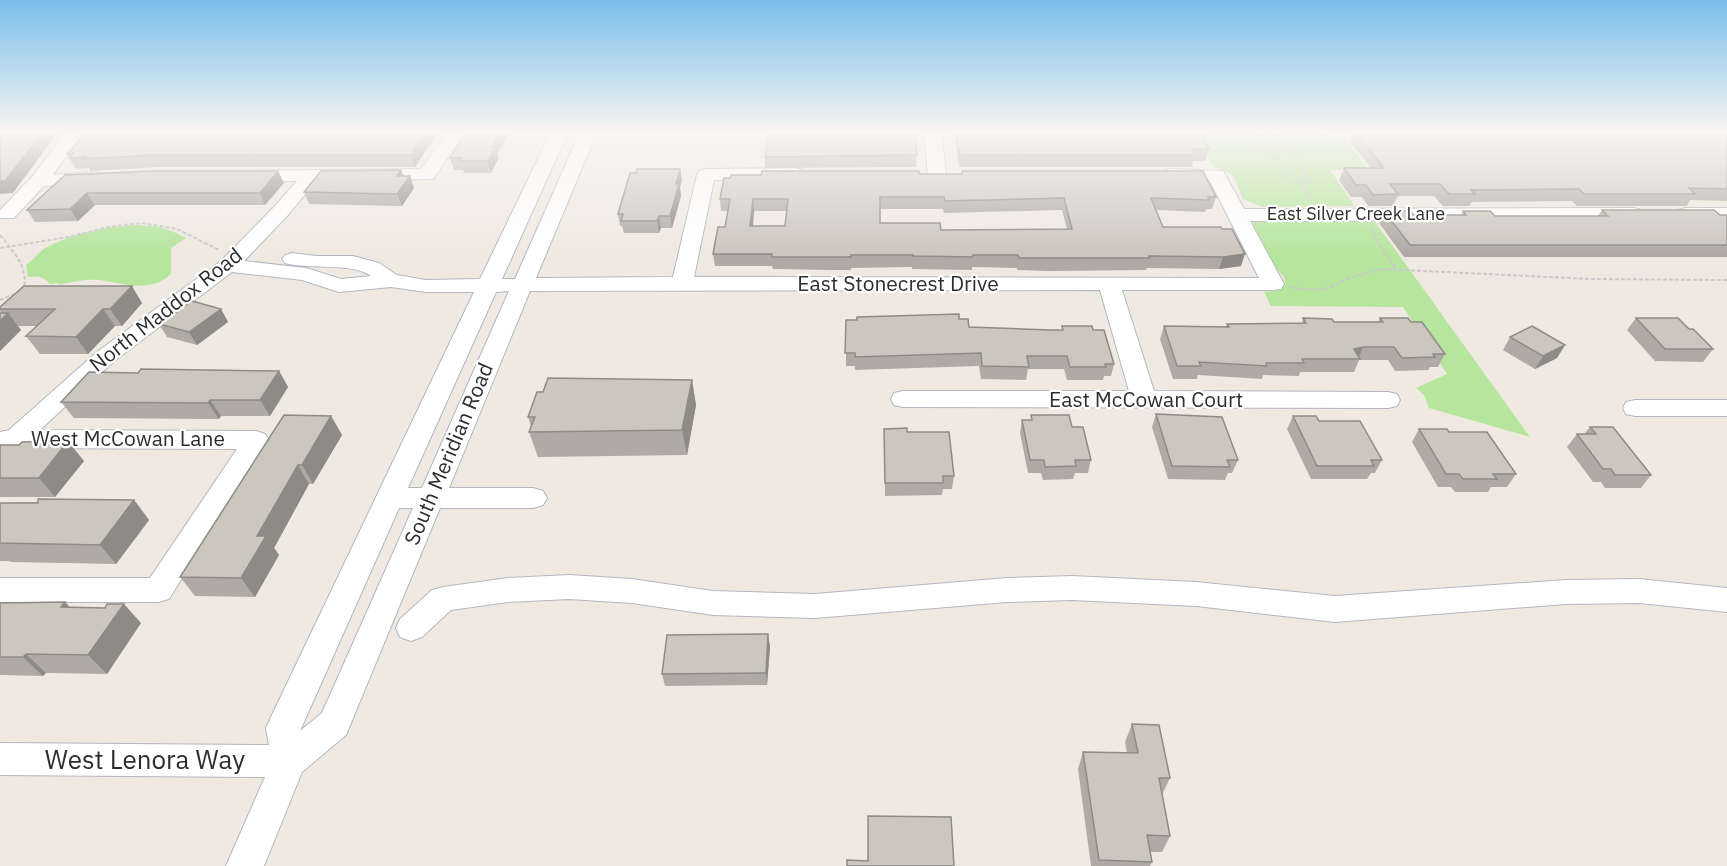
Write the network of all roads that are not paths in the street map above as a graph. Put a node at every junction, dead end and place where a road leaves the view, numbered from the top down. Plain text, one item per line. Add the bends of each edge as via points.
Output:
1 (45, 172) edge
2 (428, 172) edge
3 (540, 172) edge
4 (570, 172) edge
5 (810, 174) edge
6 (914, 174) edge
7 (937, 174) joint
8 (961, 174) edge
9 (229, 175) edge
10 (311, 175) junction
11 (1158, 175) edge
12 (119, 176) edge
13 (39, 181) junction
14 (7, 214) dead end
15 (1727, 214) edge
16 (1237, 215) junction
17 (235, 258) junction
18 (332, 262) junction
19 (314, 277) junction
20 (391, 281) junction
21 (682, 283) junction
22 (489, 284) junction
23 (522, 284) junction
24 (1109, 284) junction
25 (903, 399) dead end
26 (1144, 400) junction
27 (1388, 400) dead end
28 (1635, 408) dead end
29 (1727, 408) edge
30 (7, 439) edge
31 (390, 498) junction
32 (431, 498) junction
33 (532, 498) dead end
34 (0, 590) edge
35 (1727, 600) edge
36 (411, 628) dead end
37 (0, 759) edge
38 (289, 761) junction
39 (245, 866) edge

1 - 13 street
2 - 10 street
3 - 22 street, South Meridian Road
4 - 23 street, South Meridian Road
5 - 21 street via 706,175
6 - 7 street
7 - 8 street
9 - 10 street
10 - 17 street, North Maddox Road
11 - 16 street via 1216,175
12 - 13 street
13 - 14 street
15 - 16 street, East Silver Creek Lane
16 - 24 street, East Stonecrest Drive via 1273,284
17 - 18 street
17 - 19 street
17 - 30 street, North Maddox Road via 105,357
18 - 19 street
18 - 20 street via 372,267
19 - 20 street via 339,286
20 - 22 street, East Stonecrest Drive via 426,286
21 - 23 street, East Stonecrest Drive
21 - 24 street, East Stonecrest Drive
22 - 23 street, East Stonecrest Drive
22 - 31 street, South Meridian Road
23 - 32 street, South Meridian Road
24 - 26 street
25 - 26 street, East McCowan Court
26 - 27 street, East McCowan Court
28 - 29 street
30 - 34 street, West McCowan Lane via 256,440 158,590
31 - 32 street
31 - 38 street, South Meridian Road via 283,728
32 - 33 street
32 - 38 street, South Meridian Road via 334,724
35 - 36 street via 1639,591 1566,592 1335,609 1196,594 1072,588 815,606 713,603 569,587 443,599
37 - 38 street, West Lenora Way
38 - 39 street, South Meridian Road

